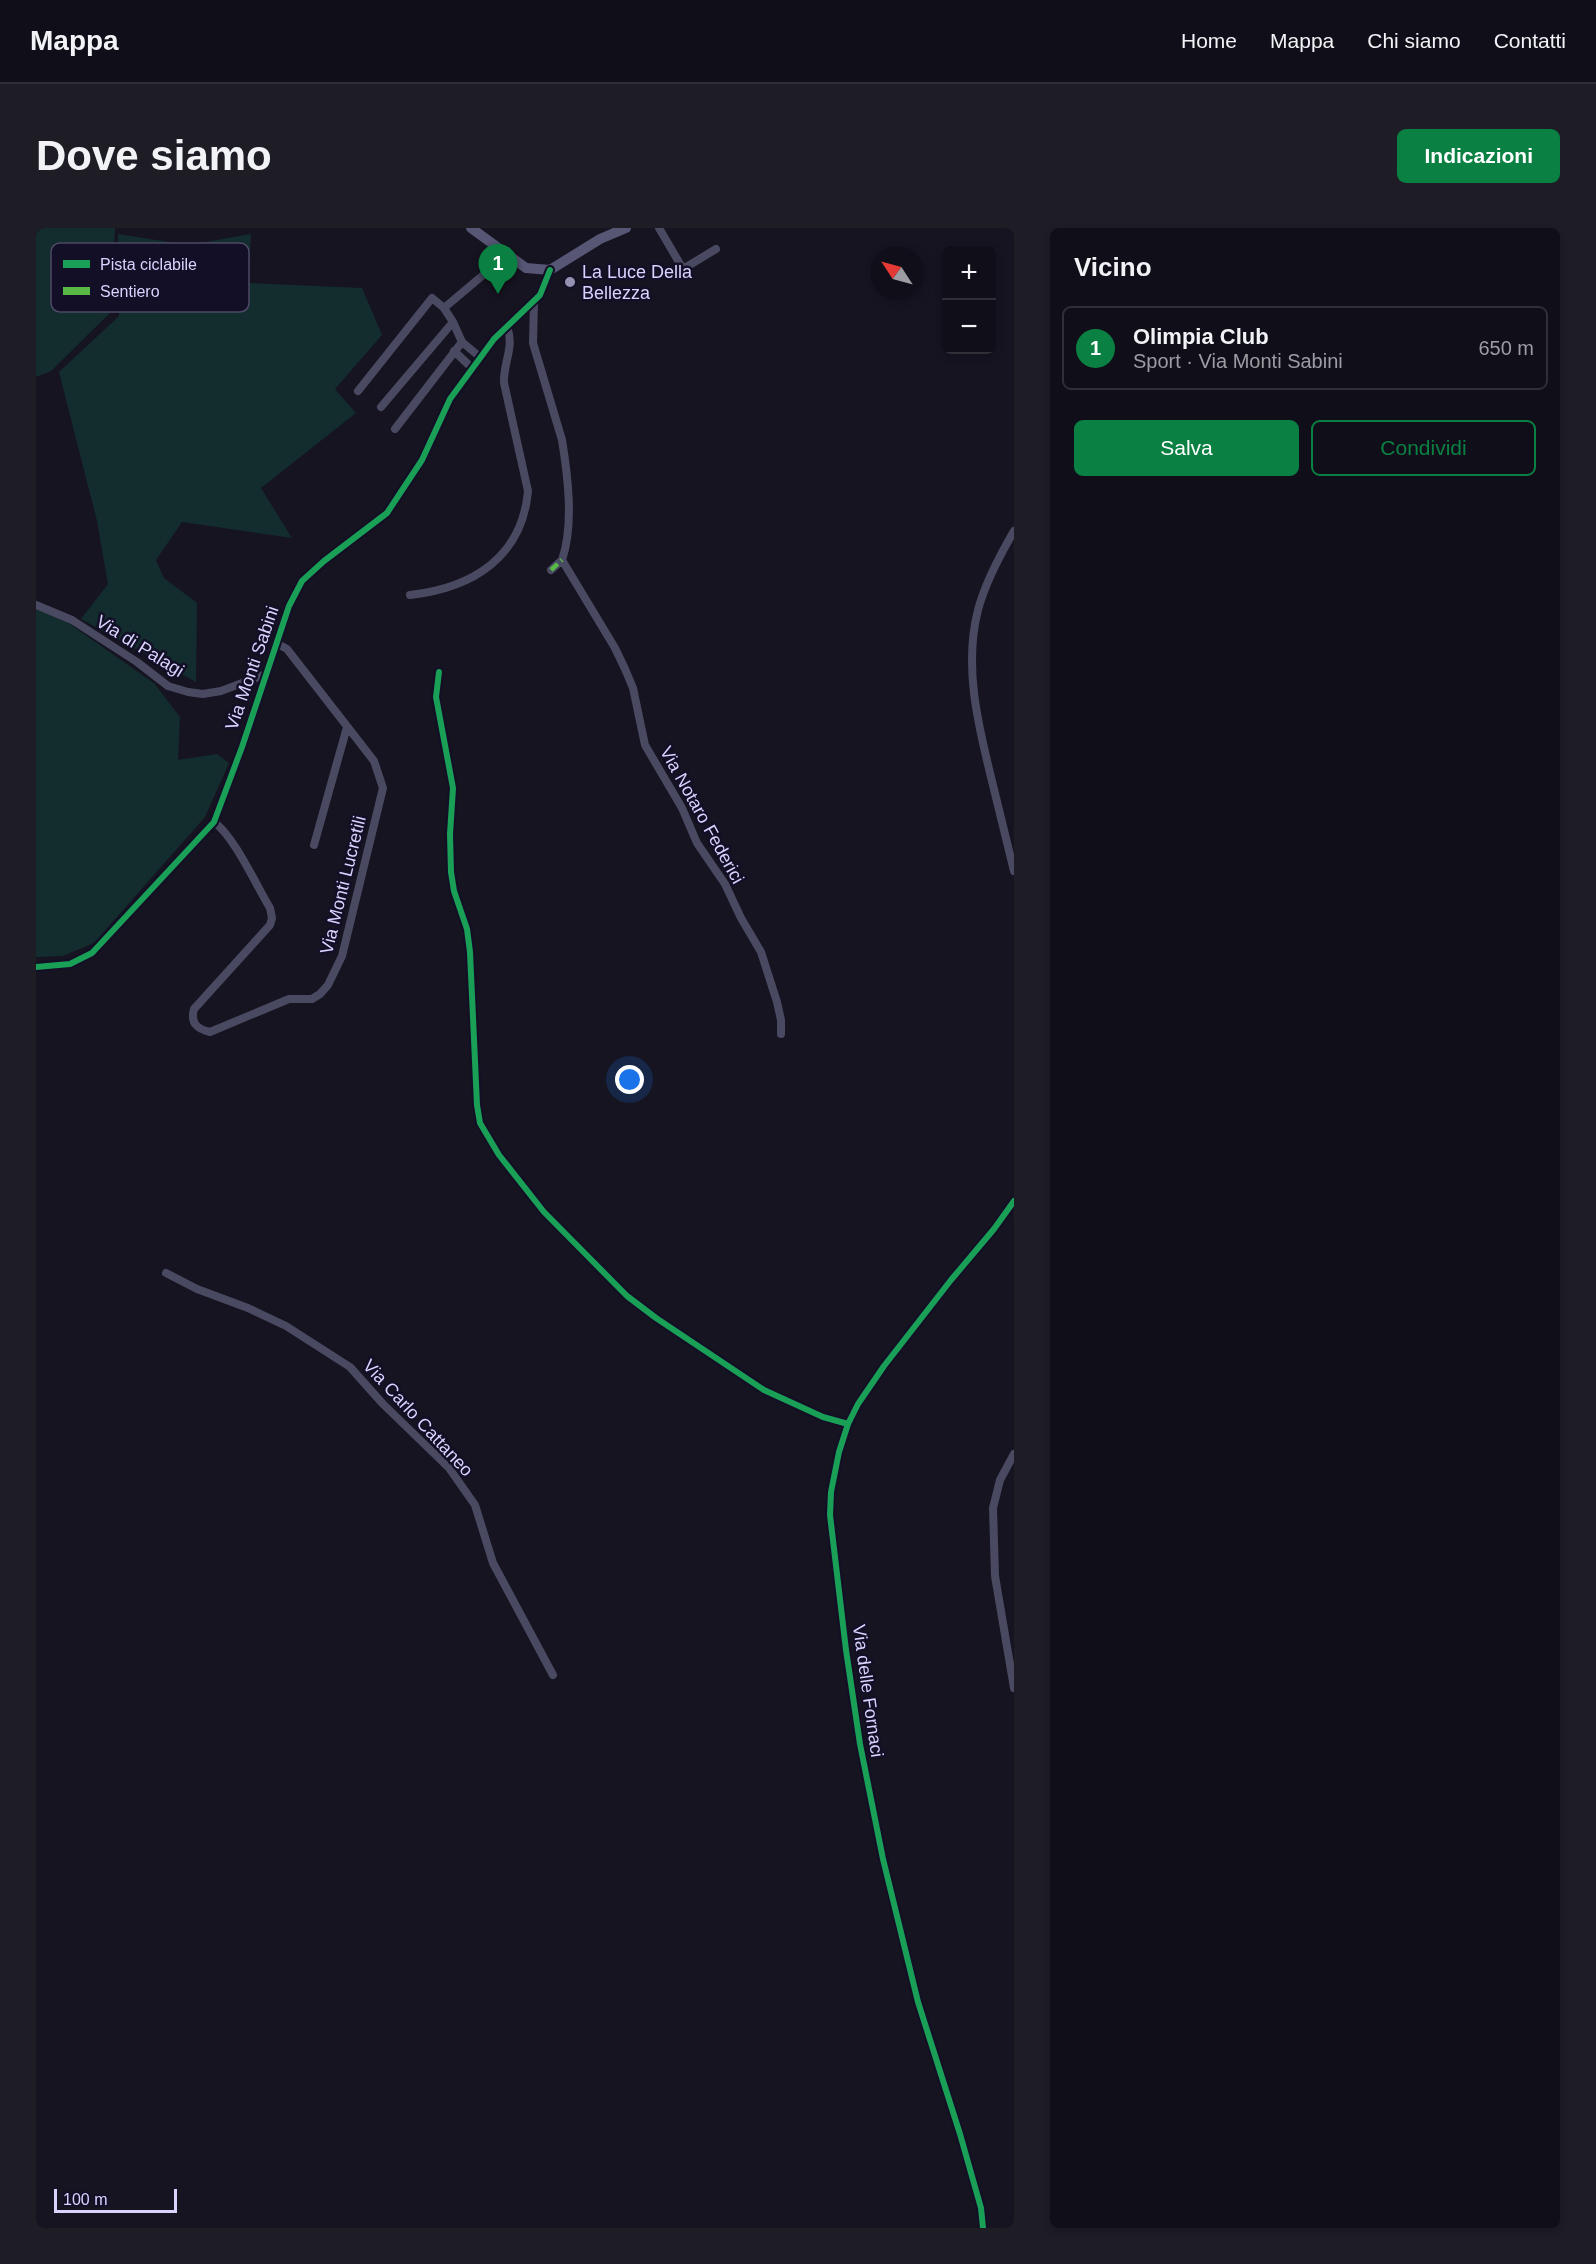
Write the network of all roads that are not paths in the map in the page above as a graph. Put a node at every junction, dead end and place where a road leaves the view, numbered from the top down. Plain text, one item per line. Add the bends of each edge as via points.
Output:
1 (471, 228) edge
2 (626, 228) edge
3 (659, 228) edge
4 (481, 232) edge
5 (716, 249) dead end
6 (514, 259) junction
7 (550, 270) junction
8 (534, 301) junction
9 (444, 308) junction
10 (453, 322) junction
11 (507, 327) junction
12 (462, 342) junction
13 (454, 351) junction
14 (480, 357) junction
15 (472, 368) junction
16 (358, 391) dead end
17 (381, 407) dead end
18 (395, 429) dead end
19 (1014, 531) edge
20 (562, 560) junction
21 (551, 570) dead end
22 (410, 595) dead end
23 (36, 605) edge
24 (276, 642) junction
25 (439, 672) dead end
26 (266, 674) junction
27 (347, 727) junction
28 (214, 822) junction
29 (314, 845) dead end
30 (1014, 871) edge
31 (36, 967) edge
32 (781, 1034) dead end
33 (1014, 1202) edge
34 (166, 1273) dead end
35 (848, 1424) junction
36 (1014, 1454) edge
37 (553, 1675) dead end
38 (1014, 1688) edge
39 (983, 2228) edge

1 - 4 main road
2 - 7 main road
3 - 5 street via 683,269
4 - 6 main road
6 - 7 main road via 526,268
6 - 9 street via 482,276
7 - 8 street, Via Monti Sabini
8 - 11 street, Via Monti Sabini
8 - 20 street via 533,343 564,454 569,526
9 - 10 street
9 - 16 street via 432,298
10 - 12 street
10 - 17 street
11 - 14 street, Via Monti Sabini
11 - 22 street via 511,337 504,383 528,490 521,524 494,564 454,584
12 - 13 street
12 - 14 street
13 - 15 street
13 - 18 street
14 - 15 street, Via Monti Sabini
15 - 24 street, Via Monti Sabini via 450,399 422,460 387,513 302,581
19 - 30 street via 979,606 972,659 979,725
20 - 21 street
20 - 32 street, Via Notaro Federici via 620,658 633,688 645,745 761,952 777,1002
23 - 26 street, Via di Palagi via 72,620 168,686 203,694
24 - 26 street, Via Monti Sabini
24 - 27 street, Via Monti Lucretili via 287,649
25 - 35 street via 436,697 453,788 451,872 470,952 477,1104 483,1130 544,1212 627,1296 764,1390
26 - 28 street, Via Monti Sabini
27 - 28 street, Via Monti Lucretili via 374,760 383,788 337,969 321,994 312,999 290,999 210,1032 194,1024 194,1009 270,925 272,918 235,848
27 - 29 street, Via Monti Lucretili
28 - 31 street, Via Monti Sabini via 92,953 67,965
33 - 35 street, Via delle Fornaci via 884,1365
34 - 37 street, Via Carlo Cattaneo via 286,1326 350,1367 449,1468 475,1505 493,1563
35 - 39 street, Via delle Fornaci via 834,1473 830,1515 860,1744 918,2002 960,2134
36 - 38 street via 1000,1480 993,1508 995,1571

